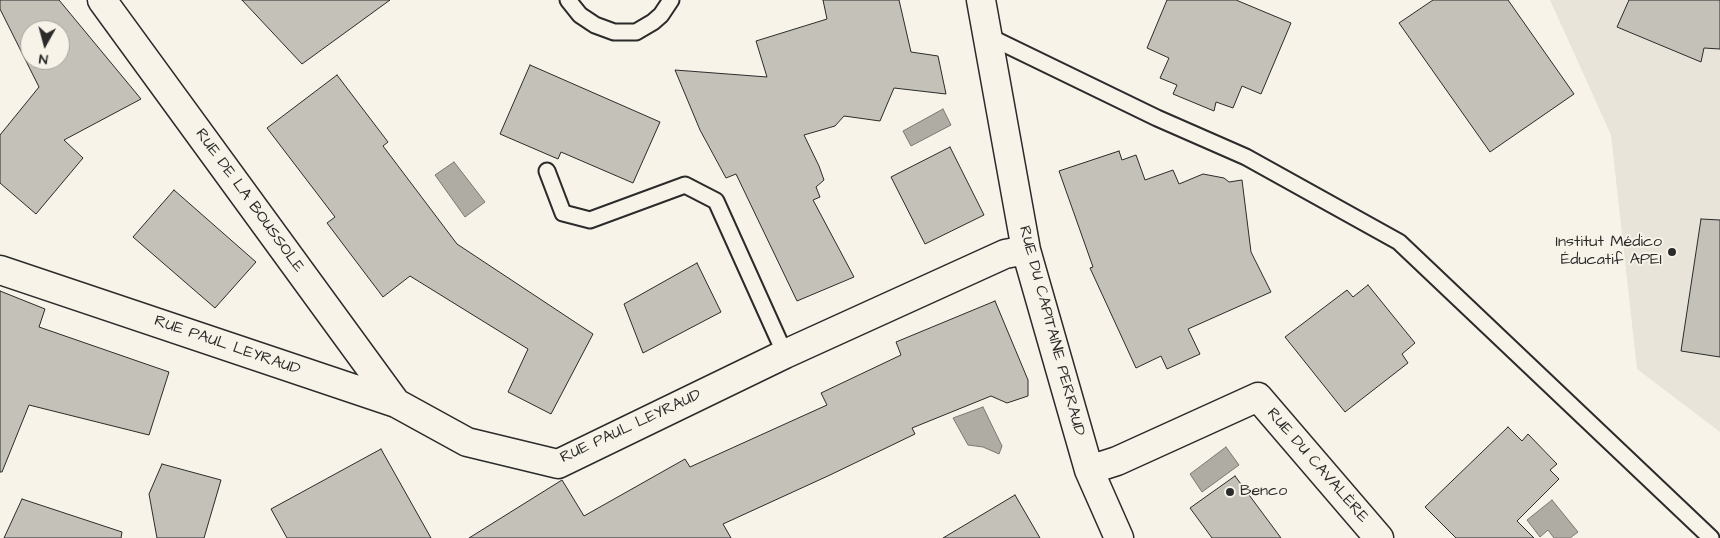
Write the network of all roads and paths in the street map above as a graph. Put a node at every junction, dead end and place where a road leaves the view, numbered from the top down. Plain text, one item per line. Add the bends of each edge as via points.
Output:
1 (102, 0) edge
2 (568, 0) edge
3 (671, 0) edge
4 (981, 0) edge
5 (988, 36) junction
6 (547, 171) dead end
7 (1026, 250) junction
8 (0, 270) edge
9 (785, 354) junction
10 (396, 403) junction
11 (1089, 470) junction
12 (1119, 538) edge
13 (1379, 538) edge
14 (1711, 538) edge

1 - 10 street, RUE DE LA BOUSSOLE
2 - 3 lane via 580,15 602,29 636,32 661,15
4 - 5 street, RUE DU CAPITAINE PERRAUD
5 - 7 street, RUE DU CAPITAINE PERRAUD
5 - 14 lane via 1246,158 1398,242
6 - 9 lane via 563,213 590,220 685,185 716,201
7 - 9 street, RUE PAUL LEYRAUD via 1005,254
7 - 11 street, RUE DU CAPITAINE PERRAUD
8 - 10 street, RUE PAUL LEYRAUD
9 - 10 street, RUE PAUL LEYRAUD via 558,464 467,442
11 - 12 street, RUE DU CAPITAINE PERRAUD
11 - 13 street, RUE DU CAVALÈRE via 1258,397

